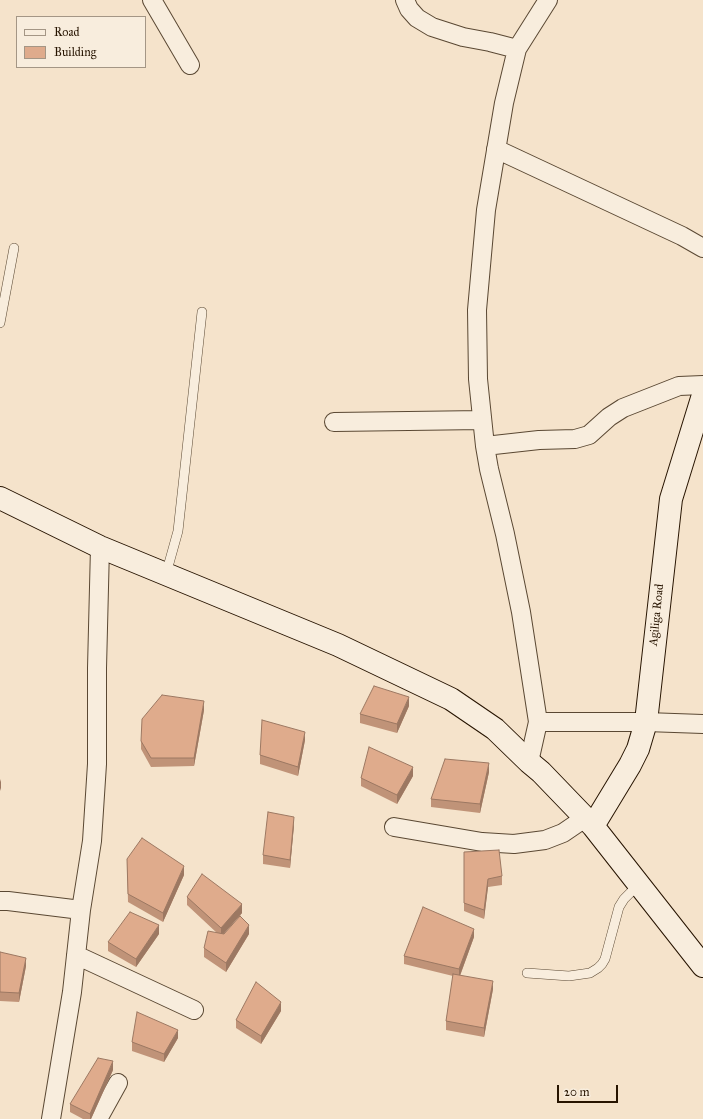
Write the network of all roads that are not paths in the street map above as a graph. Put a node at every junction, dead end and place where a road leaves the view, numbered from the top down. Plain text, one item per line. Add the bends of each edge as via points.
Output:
1 (152, 0) edge
2 (405, 0) edge
3 (548, 0) edge
4 (517, 49) junction
5 (190, 65) dead end
6 (496, 149) junction
7 (14, 248) dead end
8 (703, 248) edge
9 (202, 312) dead end
10 (0, 323) edge
11 (703, 385) edge
12 (703, 395) edge
13 (482, 420) junction
14 (334, 422) dead end
15 (485, 446) junction
16 (0, 498) edge
17 (100, 547) junction
18 (166, 574) junction
19 (538, 722) junction
20 (646, 722) junction
21 (703, 724) edge
22 (529, 762) junction
23 (589, 822) junction
24 (394, 827) dead end
25 (639, 884) junction
26 (0, 901) edge
27 (81, 910) junction
28 (76, 956) junction
29 (703, 966) edge
30 (527, 973) dead end
31 (194, 1010) dead end
32 (118, 1083) dead end
33 (51, 1119) edge
34 (98, 1119) edge

1 - 5 street
2 - 4 street via 417,18 432,27
3 - 4 street
4 - 6 street
6 - 8 street
6 - 13 street via 486,210 477,310 478,379
7 - 10 lane
9 - 18 lane via 178,531
11 - 15 street via 679,386 629,406 609,416 589,435 575,439
12 - 20 main road, Agiliga Road via 671,499
13 - 14 street
13 - 15 street
15 - 19 street via 521,612
16 - 17 main road
17 - 18 main road
17 - 27 street via 97,764 92,841
18 - 22 main road via 338,645 451,699 495,729
19 - 20 street
19 - 22 street
20 - 21 street
20 - 23 main road, Agiliga Road via 630,765
22 - 23 main road
23 - 24 street via 545,840 514,844 482,842
23 - 25 main road
25 - 29 main road
25 - 30 lane via 619,907 605,959 598,968 590,973 569,976
26 - 27 street
27 - 28 street
28 - 31 street
28 - 33 street
32 - 34 street

